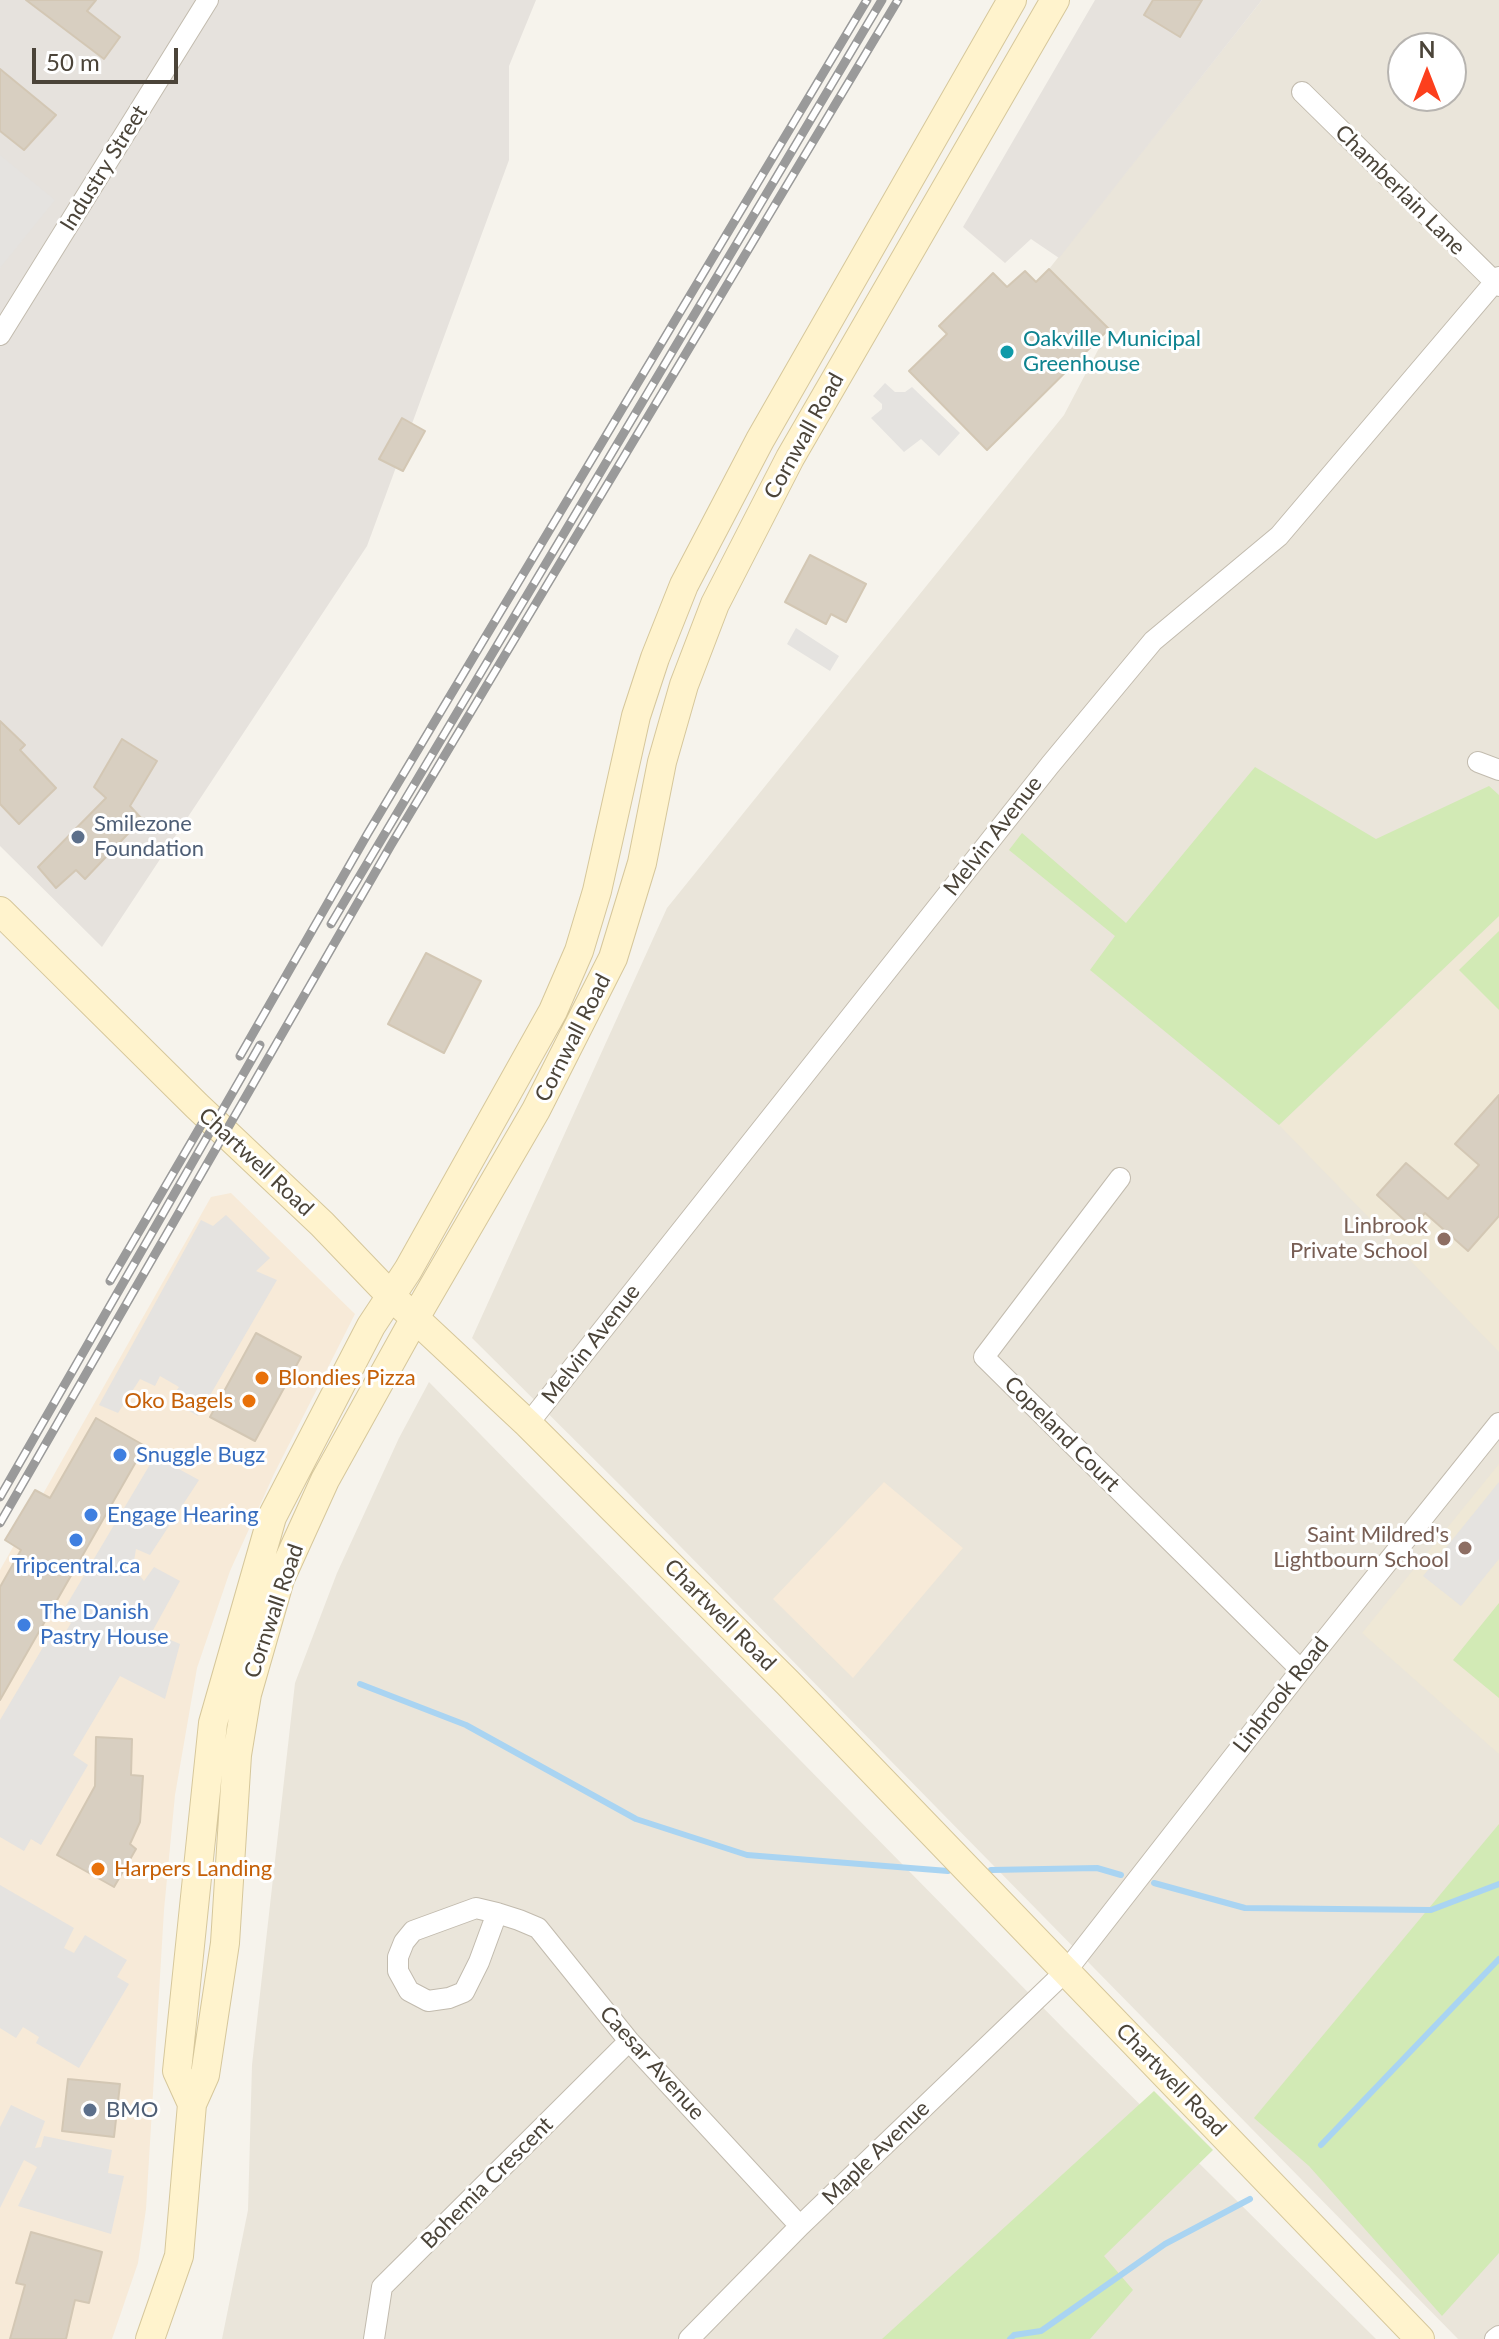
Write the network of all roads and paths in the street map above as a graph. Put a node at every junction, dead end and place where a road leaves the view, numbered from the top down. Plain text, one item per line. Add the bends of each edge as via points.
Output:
1 (208, 0) edge
2 (1012, 0) edge
3 (1055, 0) edge
4 (1302, 92) dead end
5 (1498, 282) edge
6 (0, 335) edge
7 (1478, 762) dead end
8 (1499, 770) edge
9 (0, 911) edge
10 (1120, 1178) dead end
11 (391, 1296) junction
12 (415, 1318) junction
13 (1499, 1423) edge
14 (528, 1424) junction
15 (1301, 1670) junction
16 (497, 1913) junction
17 (1067, 1970) junction
18 (629, 2041) junction
19 (192, 2104) junction
20 (800, 2226) junction
21 (150, 2339) edge
22 (374, 2339) edge
23 (689, 2339) edge
24 (1420, 2339) edge

1 - 6 street, Industry Street
2 - 11 main road, Cornwall Road via 768,427 684,585 636,716 579,951 553,1011
3 - 12 main road, Cornwall Road via 790,458 715,604 684,685 642,863 613,958 536,1110
4 - 5 street, Chamberlain Lane
5 - 14 street, Melvin Avenue via 1279,536 1153,641
7 - 8 street
9 - 11 main road, Chartwell Road
10 - 15 street, Copeland Court via 984,1357
11 - 12 main road, Chartwell Road
11 - 19 main road, Cornwall Road via 272,1517 213,1723 177,2071
12 - 14 main road, Chartwell Road
12 - 19 main road, Cornwall Road via 325,1480 280,1579 262,1634 237,1755 220,1980 205,2075
13 - 15 street, Linbrook Road
14 - 17 main road, Chartwell Road
15 - 17 street, Linbrook Road
16 - 16 street, Caesar Avenue via 476,1908 413,1931 398,1957 398,1971 409,1991 428,2001 464,1992
16 - 18 street, Caesar Avenue via 538,1928
17 - 20 street, Maple Avenue
17 - 24 main road, Chartwell Road
18 - 20 street, Caesar Avenue
18 - 22 street, Bohemia Crescent via 382,2287
19 - 21 main road, Cornwall Road via 179,2256
20 - 23 street, Maple Avenue

